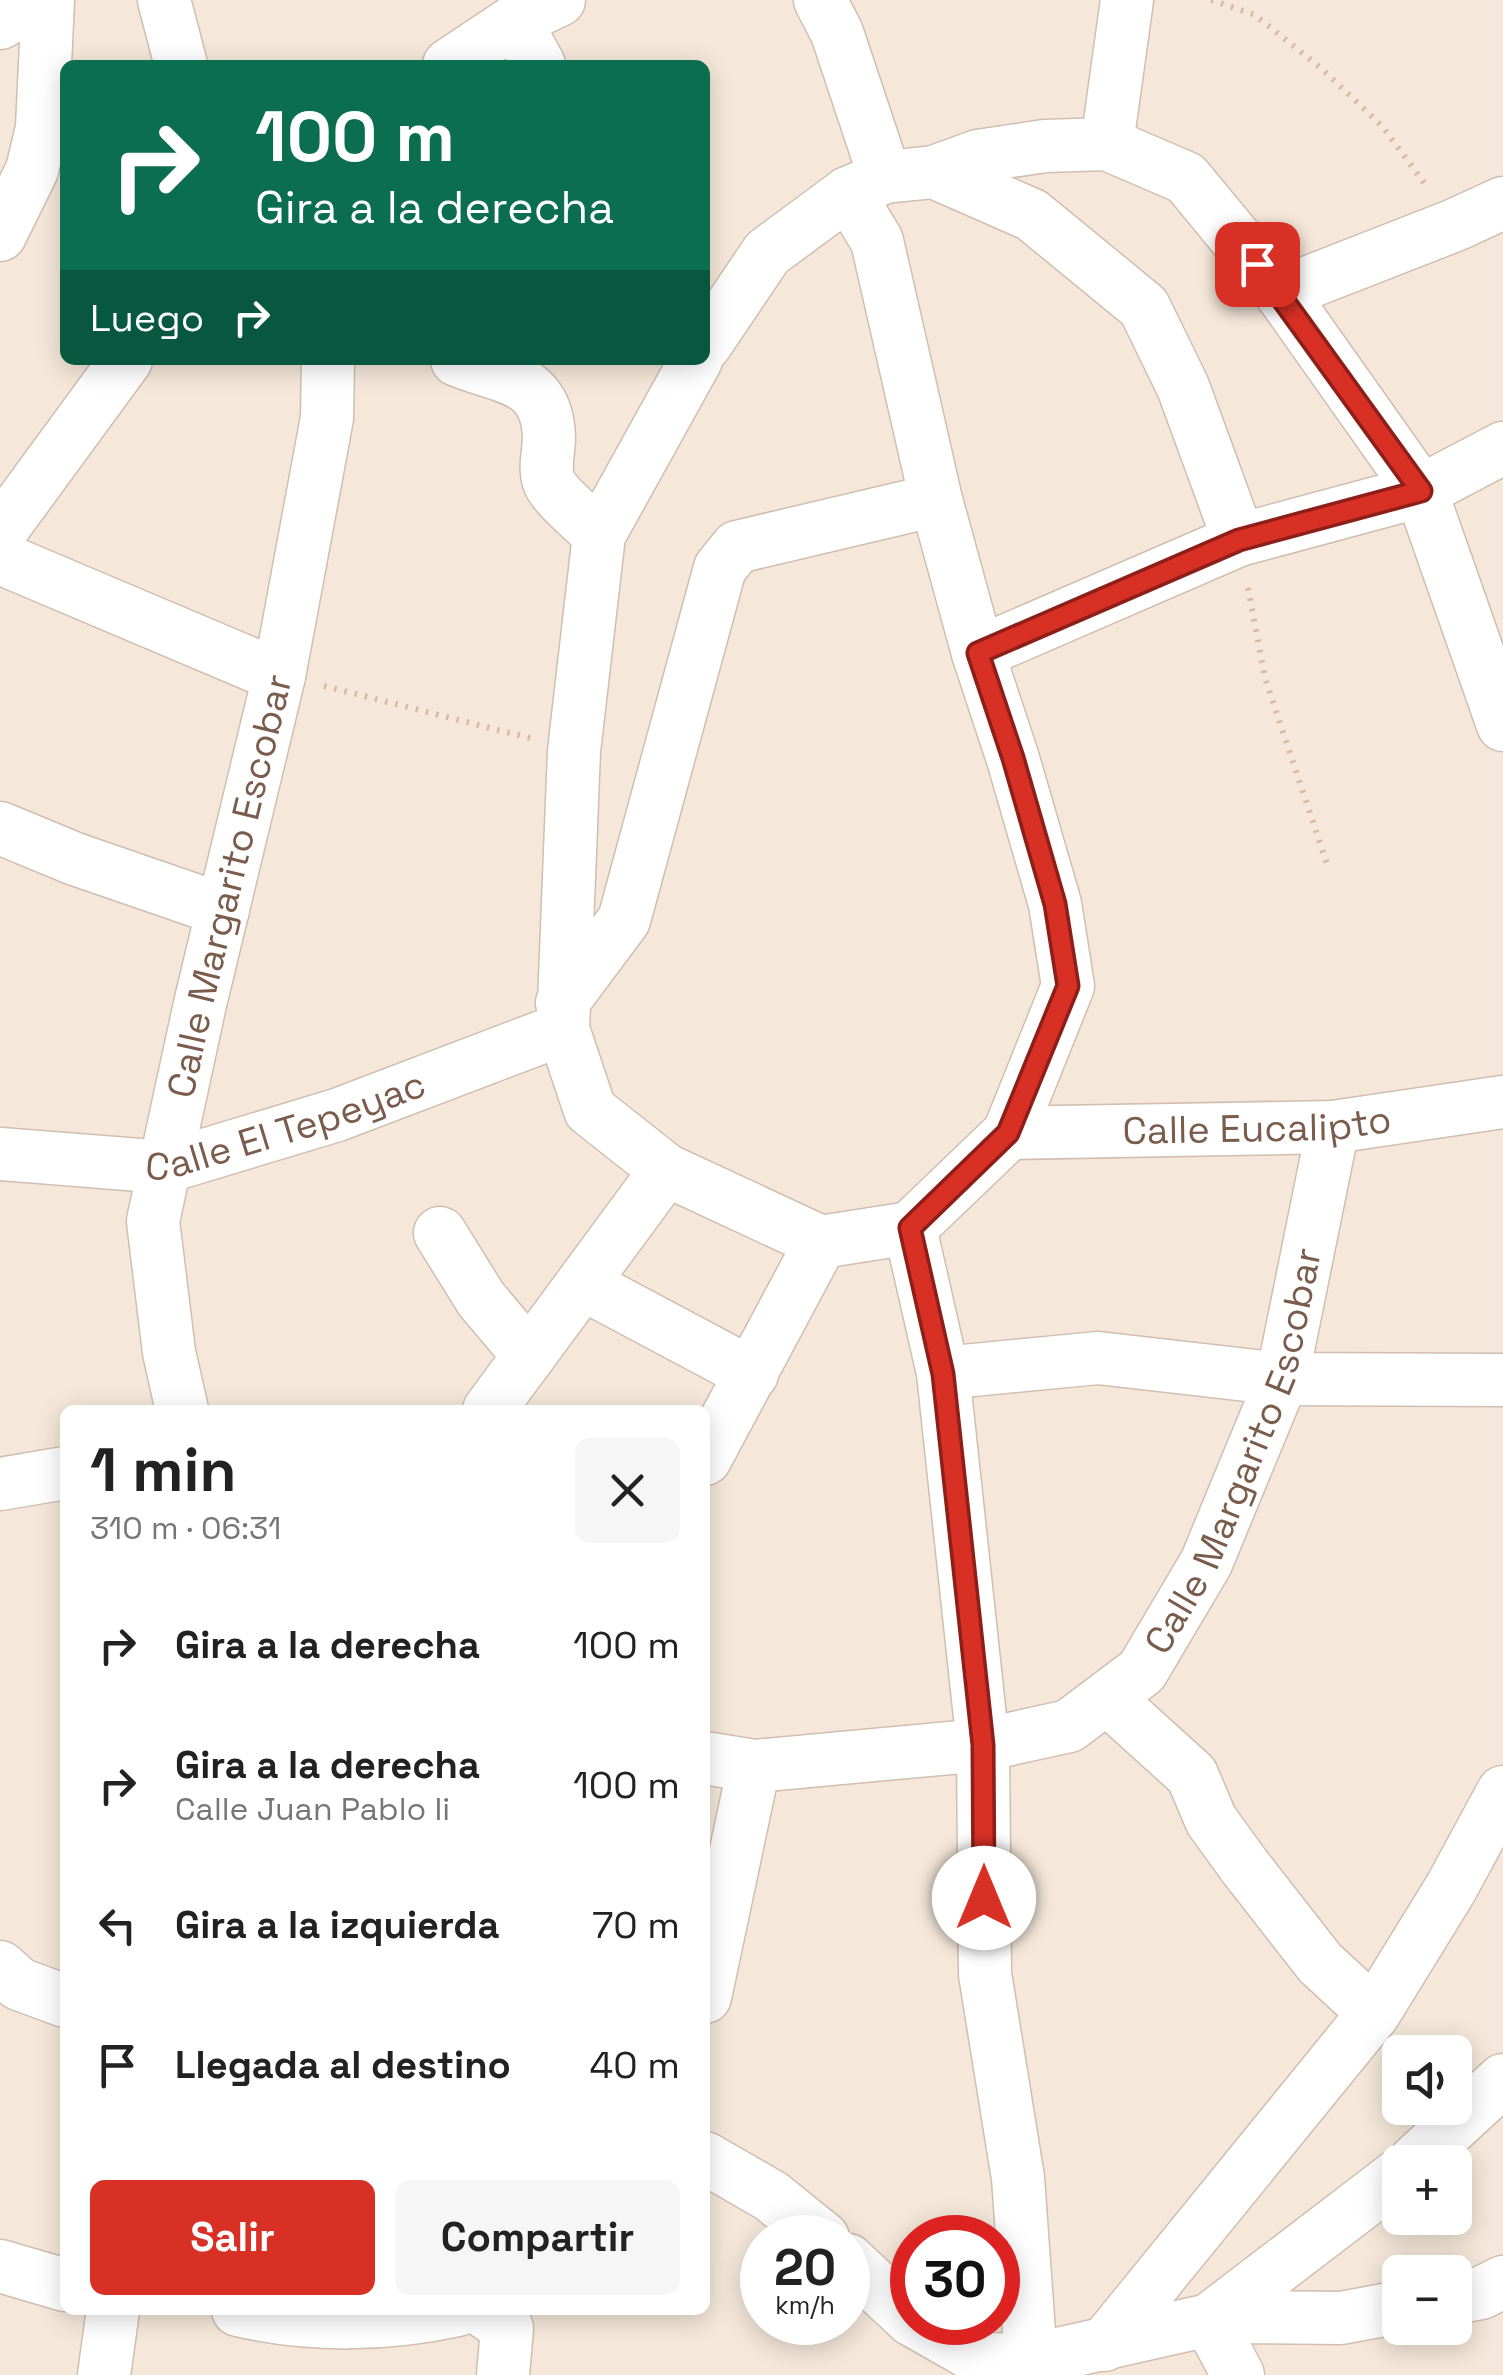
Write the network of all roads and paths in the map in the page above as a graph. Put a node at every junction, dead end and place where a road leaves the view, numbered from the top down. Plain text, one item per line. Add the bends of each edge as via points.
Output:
1 (40, 0) edge
2 (48, 0) edge
3 (164, 0) edge
4 (820, 0) edge
5 (1127, 0) edge
6 (1212, 0) edge
7 (0, 23) edge
8 (538, 29) edge
9 (180, 60) edge
10 (461, 60) edge
11 (1107, 144) junction
12 (889, 181) junction
13 (1503, 203) edge
14 (1455, 225) junction
15 (0, 236) edge
16 (720, 283) edge
17 (1280, 293) junction
18 (710, 324) edge
19 (122, 365) edge
20 (333, 365) edge
21 (472, 365) edge
22 (693, 365) edge
23 (1503, 448) edge
24 (1421, 491) junction
25 (936, 500) junction
26 (0, 532) edge
27 (600, 535) junction
28 (1239, 540) junction
29 (0, 558) edge
30 (978, 653) junction
31 (279, 676) junction
32 (1503, 724) edge
33 (574, 751) junction
34 (0, 828) edge
35 (1329, 870) dead end
36 (223, 910) junction
37 (562, 1016) junction
38 (1503, 1102) edge
39 (1332, 1127) junction
40 (1008, 1133) junction
41 (0, 1154) edge
42 (164, 1167) junction
43 (666, 1170) junction
44 (910, 1228) junction
45 (440, 1233) dead end
46 (820, 1242) junction
47 (583, 1284) junction
48 (528, 1356) junction
49 (752, 1374) junction
50 (943, 1374) junction
51 (1282, 1379) junction
52 (1503, 1380) edge
53 (181, 1405) edge
54 (493, 1405) edge
55 (710, 1450) edge
56 (60, 1473) edge
57 (0, 1484) edge
58 (1107, 1698) junction
59 (983, 1745) junction
60 (730, 1762) edge
61 (1503, 1792) edge
62 (710, 1949) edge
63 (0, 1967) edge
64 (60, 1999) edge
65 (1374, 2012) junction
66 (1503, 2080) edge
67 (1432, 2145) edge
68 (710, 2161) edge
69 (1382, 2188) edge
70 (794, 2215) edge
71 (0, 2266) edge
72 (870, 2280) edge
73 (1503, 2282) edge
74 (60, 2284) edge
75 (1472, 2295) edge
76 (890, 2299) edge
77 (1382, 2310) edge
78 (111, 2315) edge
79 (259, 2315) edge
80 (435, 2315) edge
81 (489, 2315) edge
82 (1209, 2320) junction
83 (956, 2345) edge
84 (1104, 2345) junction
85 (1031, 2360) junction
86 (104, 2375) edge
87 (503, 2375) edge
88 (1238, 2375) edge

1 - 7 street
2 - 15 street via 42,128 32,170
3 - 9 street
4 - 12 street
5 - 11 street
6 - 14 path via 1255,15 1322,69 1382,126
8 - 10 street
11 - 12 street via 978,156
11 - 17 street via 1186,178
12 - 16 street
12 - 25 street via 877,241
12 - 28 street via 1032,215 1144,307 1183,386
13 - 14 street
14 - 17 street
16 - 18 street
17 - 24 street
19 - 26 street
20 - 31 street, Calle Margarito Escobar
21 - 27 street via 527,384 544,405 550,486
22 - 27 street
23 - 24 street
24 - 28 street
24 - 32 street
25 - 30 street
25 - 37 street via 738,547 720,568 624,920
27 - 33 street
28 - 30 street
28 - 35 path via 1265,678
29 - 31 street
30 - 40 street via 1055,904 1068,986
31 - 33 path
31 - 36 street, Calle Margarito Escobar
33 - 37 street
34 - 36 street
36 - 42 street, Calle Margarito Escobar
37 - 42 street, Calle El Tepeyac via 337,1115
37 - 43 street via 590,1110
38 - 39 street, Calle Eucalipto
39 - 40 street, Calle Eucalipto
39 - 51 street, Calle Margarito Escobar
40 - 44 street
41 - 42 street, Calle El Tepeyac
42 - 53 street, Calle Margarito Escobar via 153,1221
43 - 46 street
43 - 47 street
44 - 46 street
44 - 50 street
45 - 48 street via 481,1299
46 - 49 street
47 - 48 street
47 - 49 street
48 - 54 street
49 - 55 street
50 - 51 street via 1098,1358
50 - 59 street
51 - 52 street
51 - 58 street, Calle Margarito Escobar via 1206,1563 1142,1671
56 - 57 street
58 - 59 street, Calle Margarito Escobar via 1069,1726
58 - 65 street via 1192,1775 1211,1820 1246,1868 1320,1963
59 - 60 street, Calle Margarito Escobar
59 - 85 street via 985,1974 1018,2178
60 - 62 street
61 - 65 street
63 - 64 street via 19,1984
65 - 84 street
66 - 67 street
68 - 70 street
69 - 82 street
71 - 74 street
72 - 76 street
73 - 75 street
77 - 82 street via 1341,2318
78 - 86 street
79 - 80 street via 348,2323
81 - 87 street via 506,2328
82 - 84 street
82 - 88 street
83 - 85 street via 982,2360
84 - 85 street

